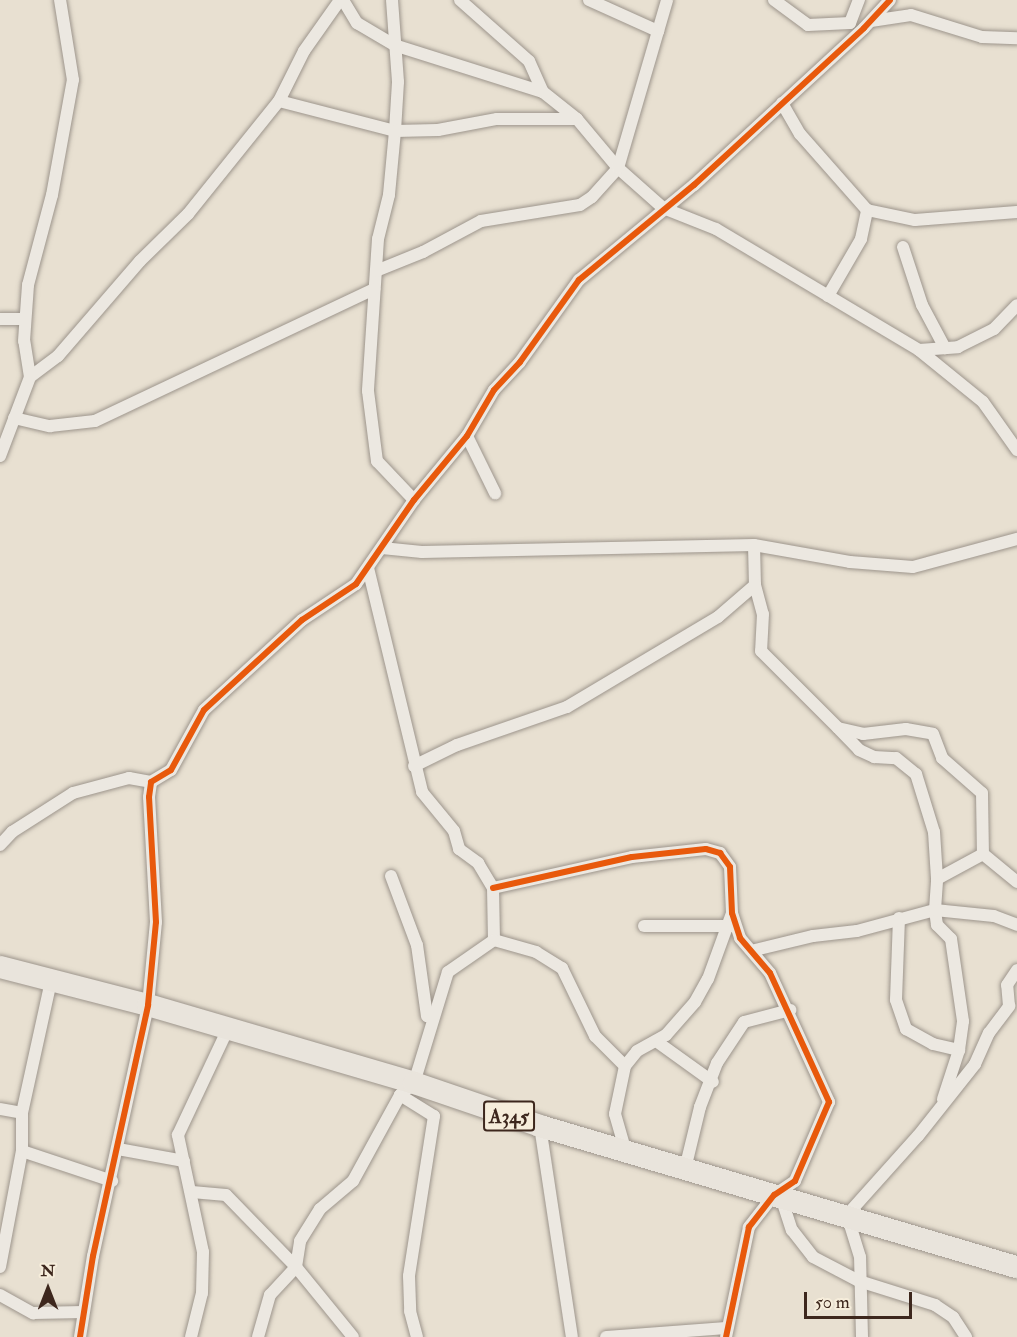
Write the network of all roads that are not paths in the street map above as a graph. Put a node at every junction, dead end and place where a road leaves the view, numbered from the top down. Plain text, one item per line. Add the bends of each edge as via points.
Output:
1 (60, 0) edge
2 (341, 0) edge
3 (392, 0) edge
4 (460, 0) edge
5 (589, 0) edge
6 (667, 0) edge
7 (774, 0) edge
8 (859, 0) edge
9 (890, 0) edge
10 (871, 21) junction
11 (657, 31) junction
12 (1017, 38) edge
13 (394, 45) junction
14 (543, 92) junction
15 (279, 101) junction
16 (782, 103) junction
17 (577, 119) junction
18 (395, 131) junction
19 (618, 168) junction
20 (663, 208) junction
21 (867, 210) junction
22 (1017, 212) edge
23 (903, 247) dead end
24 (376, 271) junction
25 (374, 289) junction
26 (828, 296) junction
27 (1017, 305) edge
28 (0, 319) edge
29 (25, 319) junction
30 (945, 348) junction
31 (919, 350) junction
32 (30, 377) junction
33 (14, 418) junction
34 (467, 436) junction
35 (1017, 450) edge
36 (0, 456) edge
37 (495, 493) dead end
38 (414, 500) junction
39 (1017, 539) edge
40 (754, 545) junction
41 (382, 548) junction
42 (368, 568) junction
43 (755, 585) junction
44 (837, 728) junction
45 (414, 766) junction
46 (152, 782) junction
47 (0, 845) edge
48 (983, 854) junction
49 (391, 876) dead end
50 (937, 879) junction
51 (1017, 882) edge
52 (493, 888) junction
53 (935, 910) junction
54 (899, 918) junction
55 (1017, 925) edge
56 (644, 926) dead end
57 (732, 926) junction
58 (494, 940) junction
59 (755, 950) junction
60 (0, 967) edge
61 (1017, 970) edge
62 (51, 981) junction
63 (148, 1005) junction
64 (790, 1010) junction
65 (227, 1031) junction
66 (656, 1041) junction
67 (426, 1044) junction
68 (960, 1050) junction
69 (625, 1066) junction
70 (713, 1082) junction
71 (407, 1089) junction
72 (942, 1103) junction
73 (0, 1108) edge
74 (22, 1113) junction
75 (540, 1126) junction
76 (118, 1149) junction
77 (22, 1151) junction
78 (627, 1152) junction
79 (184, 1161) junction
80 (686, 1169) junction
81 (112, 1181) junction
82 (192, 1192) junction
83 (778, 1196) junction
84 (847, 1215) junction
85 (296, 1267) junction
86 (1017, 1267) edge
87 (0, 1268) edge
88 (858, 1281) junction
89 (0, 1295) edge
90 (83, 1312) junction
91 (726, 1332) edge
92 (80, 1337) edge
93 (191, 1337) edge
94 (258, 1337) edge
95 (352, 1337) edge
96 (417, 1337) edge
97 (572, 1337) edge
98 (606, 1337) edge
99 (862, 1337) edge
100 (966, 1337) edge

1 - 29 street via 73,80 52,195 28,285
2 - 13 street via 357,23
2 - 15 street via 304,51
3 - 13 street
4 - 14 street via 529,61
5 - 11 street
6 - 11 street
7 - 8 street via 808,25 850,23
9 - 10 street
10 - 12 street via 911,15 982,37
10 - 16 street
11 - 19 street
13 - 14 street
13 - 18 street via 398,82
14 - 17 street
15 - 18 street
15 - 32 street via 188,214 140,261 58,356
16 - 20 street
16 - 21 street via 800,134
17 - 18 street via 497,119 438,130
17 - 19 street
18 - 24 street
19 - 20 street
19 - 24 street via 580,205 481,221 423,252
20 - 26 street via 716,229
20 - 34 street via 579,280 520,362 494,390
21 - 22 street via 915,220
21 - 26 street via 861,239
23 - 30 street via 922,305
24 - 25 street
25 - 33 street via 95,421 50,426
25 - 38 street via 368,391 376,462
26 - 31 street
27 - 30 street via 994,329 958,347
28 - 29 street
29 - 32 street
30 - 31 street
31 - 35 street via 983,402
32 - 33 street
33 - 36 street
34 - 37 street
34 - 38 street
38 - 41 street
39 - 40 street via 913,567 850,562
40 - 41 street via 422,552
40 - 43 street
41 - 42 street
42 - 45 street via 409,722
42 - 46 street via 356,584 302,620 204,710 171,770
43 - 44 street via 763,614 761,651
43 - 45 street via 718,617 567,707 457,745
44 - 48 street via 862,734 906,729 933,734 942,758 982,793
44 - 50 street via 860,750 874,757 896,758 916,774 934,832
45 - 52 street via 422,792 454,831 459,849 478,863
46 - 47 street via 129,778 73,793 12,832
46 - 63 street via 149,797 156,922
48 - 50 street
48 - 51 street
49 - 67 street via 417,945 428,1005
50 - 53 street
52 - 57 street via 632,857 706,849 720,853 730,867
52 - 58 street
53 - 54 street
53 - 55 street via 994,916
53 - 68 street via 937,925 951,939 961,988
54 - 59 street via 857,931 813,936
54 - 68 street via 896,1000 906,1029 933,1044
56 - 57 street
57 - 59 street
57 - 66 street via 696,1002
58 - 67 street via 448,972
58 - 69 street via 536,952 562,968 595,1036
59 - 64 street
60 - 62 highway, A345
61 - 72 street via 1007,985 1009,1006 989,1033 975,1064
62 - 63 highway, A345
62 - 74 street
63 - 65 highway, A345
63 - 76 street
64 - 70 street via 744,1022 717,1063
64 - 83 street via 829,1102 795,1181
65 - 71 highway, A345
65 - 79 street via 178,1135
66 - 69 street via 637,1051
66 - 70 street
67 - 71 street
68 - 72 street
69 - 78 street via 615,1114
70 - 80 street via 700,1107
71 - 75 highway, A345
71 - 85 street via 353,1180 320,1209 300,1241
71 - 96 street via 434,1116 409,1276 410,1311
72 - 84 street
73 - 74 street
74 - 77 street
75 - 78 highway, A345
75 - 97 street
76 - 79 street
76 - 81 street
77 - 81 street
77 - 87 street
78 - 80 highway, A345
79 - 82 street
80 - 83 highway, A345
81 - 90 street
82 - 85 street via 226,1195
82 - 93 street via 203,1252 202,1293
83 - 84 highway, A345
83 - 88 street via 792,1230 813,1257
83 - 91 street via 749,1227
84 - 86 highway, A345
84 - 88 street via 860,1257
85 - 94 street via 270,1295
85 - 95 street
88 - 99 street
88 - 100 street via 935,1305 953,1317
89 - 90 street via 33,1313
90 - 92 street
91 - 98 street

